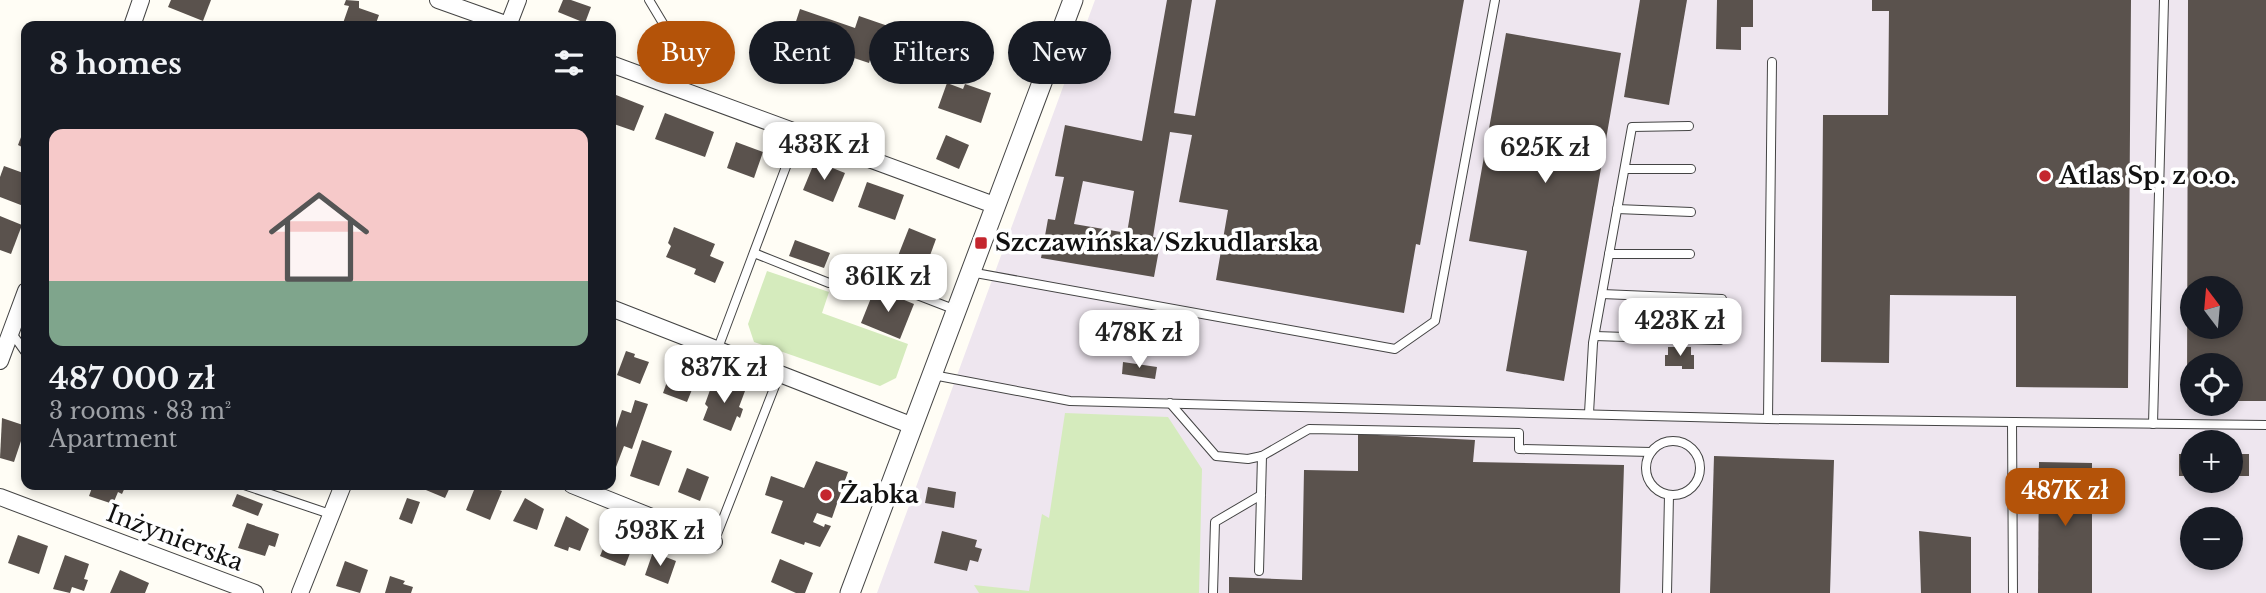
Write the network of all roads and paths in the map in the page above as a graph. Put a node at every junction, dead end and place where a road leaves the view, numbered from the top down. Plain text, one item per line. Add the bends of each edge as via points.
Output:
1 (141, 0) edge
2 (438, 0) edge
3 (518, 0) edge
4 (649, 0) edge
5 (1073, 0) edge
6 (1495, 0) edge
7 (2164, 0) edge
8 (134, 21) edge
9 (495, 21) edge
10 (511, 21) edge
11 (1772, 62) dead end
12 (616, 66) edge
13 (682, 90) junction
14 (1689, 126) dead end
15 (799, 132) junction
16 (1625, 169) junction
17 (1691, 169) dead end
18 (995, 205) junction
19 (1618, 209) junction
20 (1691, 212) dead end
21 (754, 253) junction
22 (1609, 254) junction
23 (1689, 254) dead end
24 (970, 272) junction
25 (1602, 294) junction
26 (1722, 299) dead end
27 (21, 300) edge
28 (616, 310) edge
29 (956, 310) junction
30 (6, 326) edge
31 (1595, 336) junction
32 (1720, 340) dead end
33 (21, 346) edge
34 (718, 348) junction
35 (0, 360) edge
36 (780, 373) junction
37 (933, 375) junction
38 (1170, 403) junction
39 (1589, 413) junction
40 (1768, 419) junction
41 (2012, 422) junction
42 (2153, 424) junction
43 (2266, 425) edge
44 (913, 426) junction
45 (1651, 452) junction
46 (1262, 456) junction
47 (259, 490) edge
48 (341, 490) edge
49 (585, 490) edge
50 (1261, 495) junction
51 (1669, 495) junction
52 (0, 497) edge
53 (332, 515) junction
54 (715, 542) joint
55 (1259, 571) dead end
56 (255, 593) edge
57 (300, 593) edge
58 (850, 593) edge
59 (1213, 593) edge
60 (1667, 593) edge
61 (2013, 593) edge

1 - 8 street
2 - 9 street
3 - 10 street
4 - 13 lane via 688,65
5 - 18 street
6 - 24 lane via 1435,321 1395,349
7 - 42 lane
11 - 40 lane
12 - 13 street
13 - 15 street
14 - 16 lane via 1632,127
15 - 18 street
15 - 21 lane
16 - 17 lane
16 - 19 lane
18 - 24 street
19 - 20 lane
19 - 22 lane
21 - 29 lane via 829,283 868,275
21 - 34 lane
22 - 23 lane
22 - 25 lane
24 - 29 street
25 - 26 lane
25 - 31 lane
27 - 30 street
28 - 34 street
29 - 37 street
30 - 33 lane
30 - 35 street
31 - 32 lane
31 - 39 lane
34 - 36 street
36 - 44 street
36 - 54 lane
37 - 38 lane via 1070,401
37 - 44 street
38 - 39 lane
38 - 46 lane via 1216,456
39 - 40 lane
40 - 41 lane
41 - 42 lane
41 - 61 lane
42 - 43 lane
44 - 58 street
45 - 46 lane via 1519,449 1519,433 1309,429
45 - 51 lane via 1648,478
45 - 51 lane via 1675,441 1690,447 1699,461 1694,485 1679,495
46 - 50 lane
47 - 53 lane
48 - 53 street
49 - 54 street
50 - 55 lane
50 - 59 lane via 1215,522
51 - 60 lane
52 - 56 street, Inżynierska
53 - 57 street

